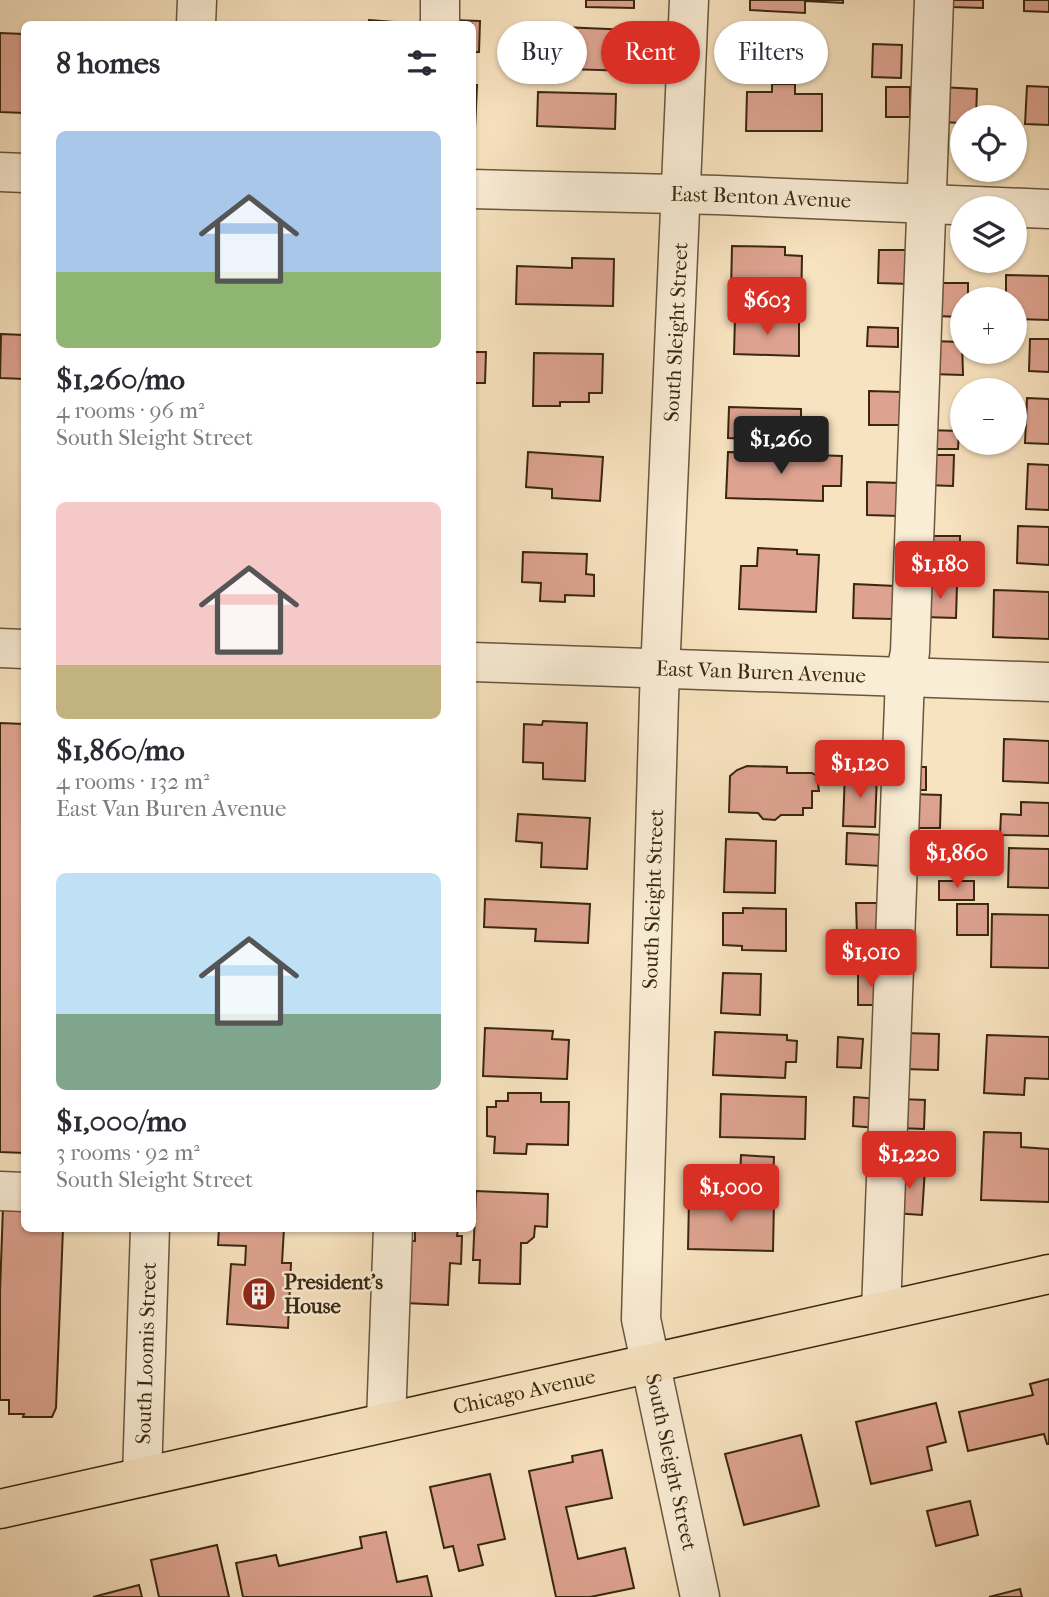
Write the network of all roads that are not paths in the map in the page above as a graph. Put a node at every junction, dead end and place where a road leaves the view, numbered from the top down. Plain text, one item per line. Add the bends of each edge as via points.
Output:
1 (197, 0) edge
2 (440, 0) edge
3 (689, 0) edge
4 (934, 0) edge
5 (196, 21) edge
6 (440, 21) edge
7 (0, 172) edge
8 (21, 173) edge
9 (476, 189) edge
10 (681, 195) junction
11 (927, 205) junction
12 (1049, 209) edge
13 (0, 648) edge
14 (21, 649) edge
15 (476, 662) edge
16 (661, 669) junction
17 (905, 677) junction
18 (1049, 682) edge
19 (0, 1191) edge
20 (21, 1192) edge
21 (150, 1232) edge
22 (393, 1232) edge
23 (1049, 1274) edge
24 (881, 1311) junction
25 (648, 1363) junction
26 (386, 1422) junction
27 (142, 1477) junction
28 (0, 1509) edge
29 (699, 1597) edge

1 - 5 street
2 - 6 street
3 - 10 street, South Sleight Street
4 - 11 street
7 - 8 street
9 - 10 street, East Benton Avenue
10 - 11 street, East Benton Avenue
10 - 16 street, South Sleight Street
11 - 12 street, East Benton Avenue
11 - 17 street via 910,652
13 - 14 street
15 - 16 street, East Van Buren Avenue
16 - 17 street, East Van Buren Avenue
16 - 25 street, South Sleight Street via 640,1319
17 - 18 street, East Van Buren Avenue
17 - 24 street
19 - 20 street
21 - 27 street, South Loomis Street
22 - 26 street
23 - 24 main road, Chicago Avenue
24 - 25 main road, Chicago Avenue
25 - 26 main road, Chicago Avenue
25 - 29 street, South Sleight Street
26 - 27 main road, Chicago Avenue
27 - 28 main road, Chicago Avenue

